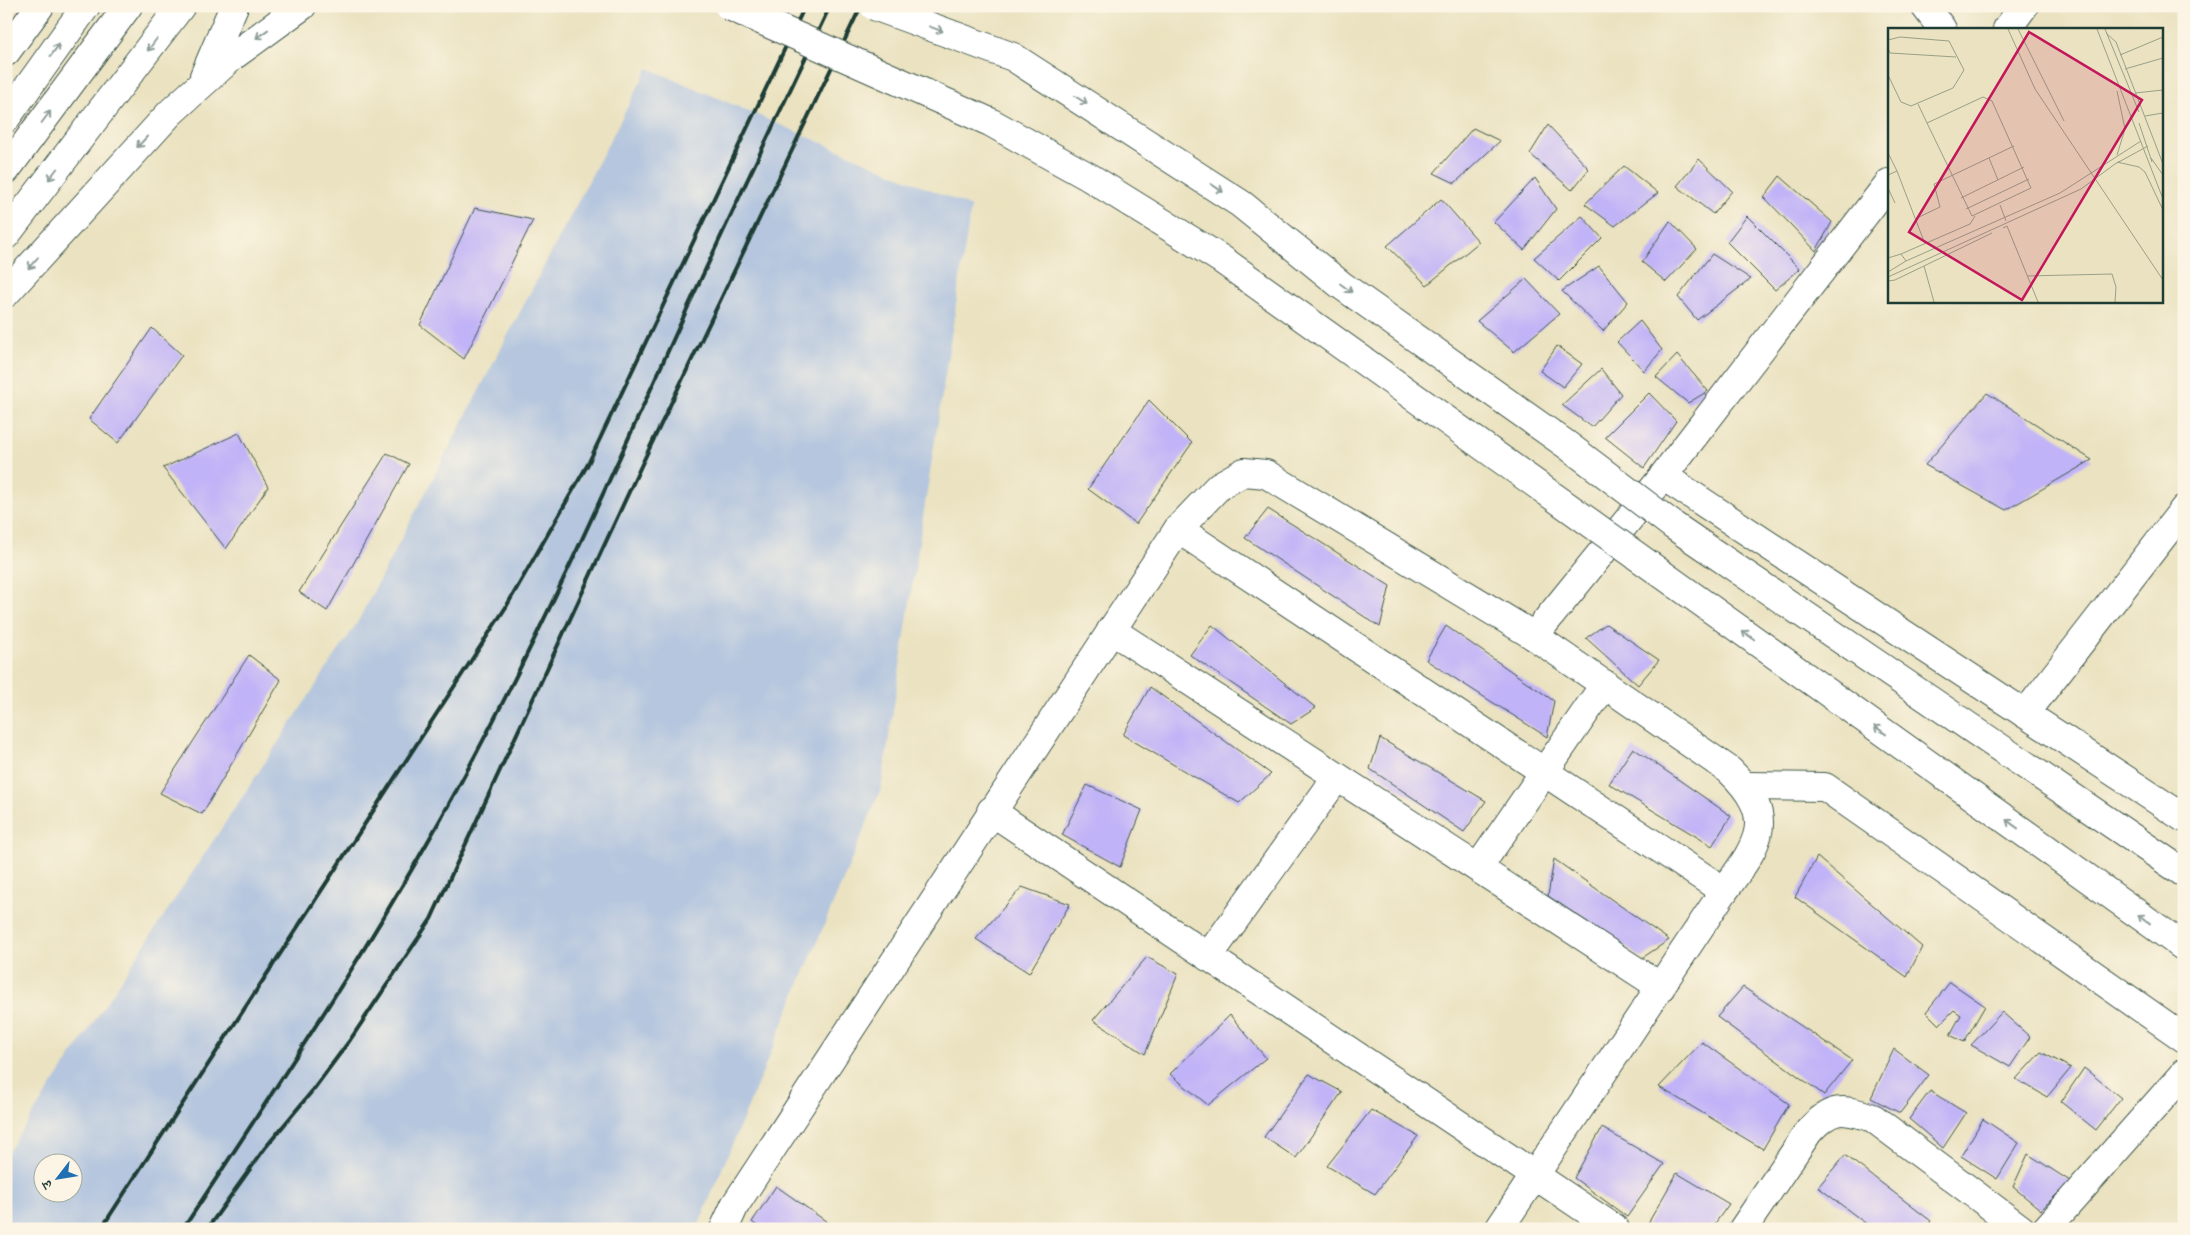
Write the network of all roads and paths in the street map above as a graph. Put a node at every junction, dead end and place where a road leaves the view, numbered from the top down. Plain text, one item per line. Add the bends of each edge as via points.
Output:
1 (40, 6) edge
2 (86, 6) edge
3 (128, 6) edge
4 (181, 6) edge
5 (234, 6) edge
6 (302, 6) edge
7 (728, 6) edge
8 (874, 6) edge
9 (1925, 6) edge
10 (2024, 6) edge
11 (1941, 28) edge
12 (2008, 28) edge
13 (6, 52) edge
14 (200, 84) junction
15 (6, 118) edge
16 (6, 170) edge
17 (1888, 184) edge
18 (6, 235) edge
19 (6, 293) edge
20 (1663, 476) junction
21 (2184, 509) edge
22 (1178, 528) junction
23 (1111, 630) junction
24 (1534, 636) junction
25 (1605, 684) junction
26 (2025, 714) junction
27 (1546, 773) junction
28 (1337, 777) junction
29 (1746, 786) junction
30 (991, 811) junction
31 (2184, 818) edge
32 (1478, 868) junction
33 (2184, 873) edge
34 (1724, 891) junction
35 (2184, 947) edge
36 (1208, 957) junction
37 (1661, 986) junction
38 (2184, 1038) edge
39 (2184, 1073) edge
40 (1535, 1177) junction
41 (724, 1229) edge
42 (1499, 1229) edge
43 (1615, 1229) edge
44 (1743, 1229) edge
45 (2021, 1229) edge
46 (2046, 1229) edge

1 - 13 street
15 -> 2 street
16 -> 3 street
4 -> 18 street
5 - 14 street
6 -> 14 street
35 -> 7 street, bridge via 1221,259 1089,177 990,122
8 -> 33 street, bridge via 1013,57 1242,204 1342,285 1567,445 1674,526
9 - 11 street
10 - 12 street
14 -> 19 street via 115,170
17 - 20 street
20 - 24 street
20 - 26 street
21 - 26 street
22 - 23 street
22 - 24 street via 1219,486 1244,472 1266,474
22 - 27 street
23 - 28 street
23 - 30 street
24 - 25 street
25 - 27 street
25 - 29 street via 1729,770
26 - 31 street
27 - 32 street
27 - 34 street
28 - 32 street
28 - 36 street
29 - 34 street via 1758,808 1758,834 1750,856
29 - 38 street via 1825,787
30 - 36 street
30 - 41 street via 735,1205
32 - 37 street
34 - 37 street
36 - 40 street
37 - 40 street
39 - 46 street
40 - 42 street
40 - 43 street
44 - 45 street via 1809,1131 1822,1117 1852,1111 1873,1118

